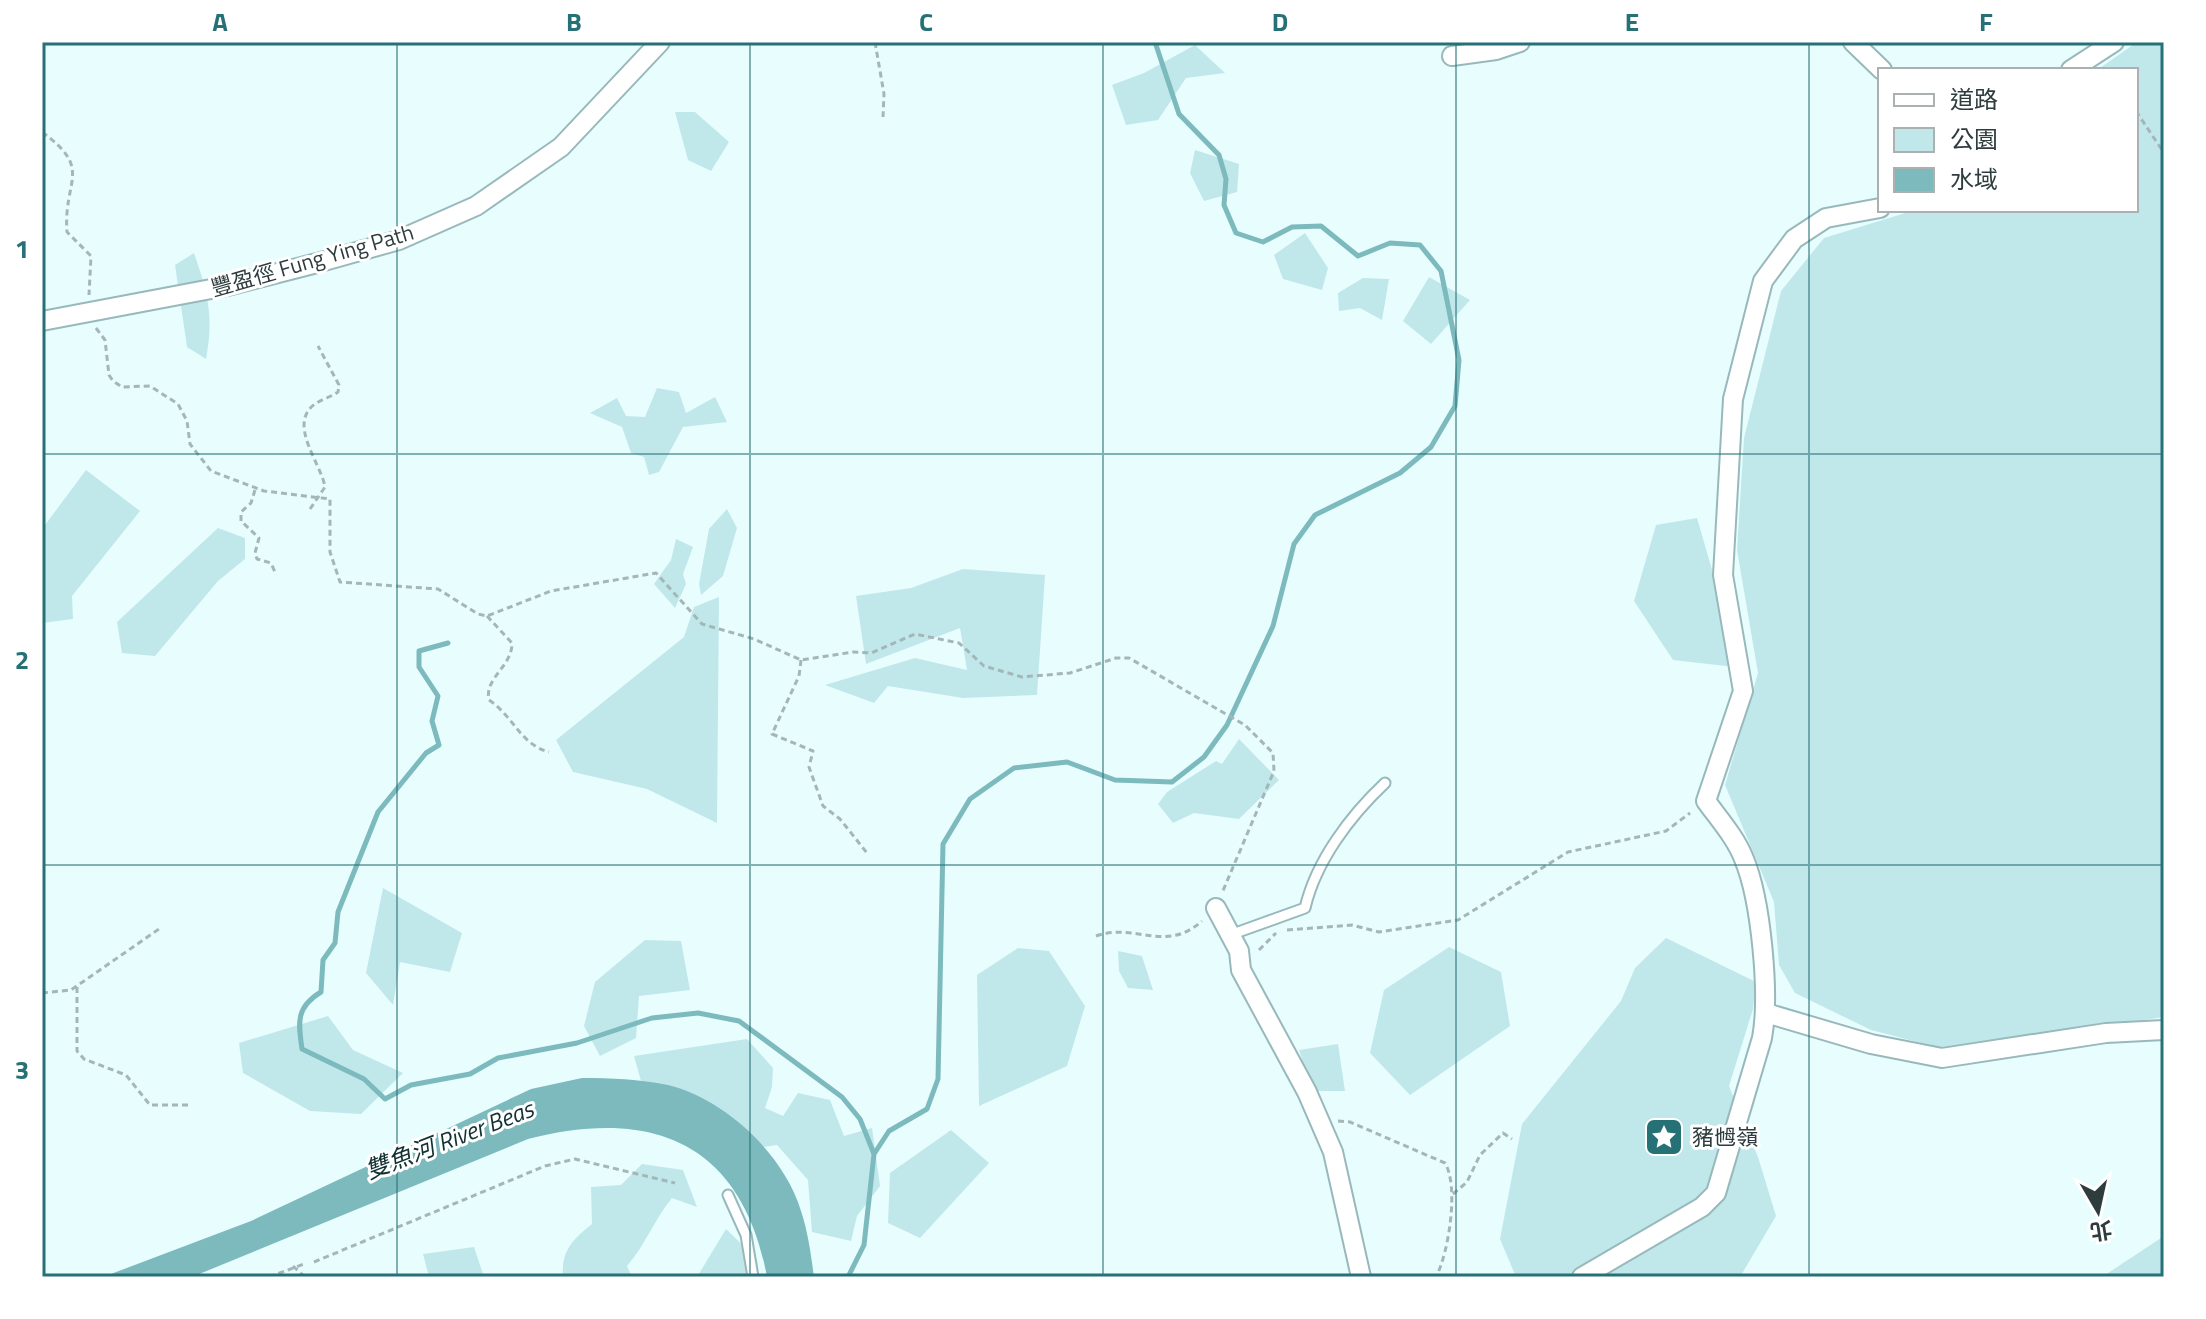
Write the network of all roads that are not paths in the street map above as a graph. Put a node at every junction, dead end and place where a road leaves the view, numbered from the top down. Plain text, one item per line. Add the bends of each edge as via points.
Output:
1 (660, 42) edge
2 (1520, 42) edge
3 (1853, 42) edge
4 (2114, 42) edge
5 (1452, 56) dead end
6 (1880, 68) edge
7 (2074, 68) edge
8 (1878, 208) edge
9 (42, 321) edge
10 (1385, 783) dead end
11 (1216, 908) road end
12 (1234, 943) junction
13 (1766, 1013) junction
14 (2164, 1030) edge
15 (728, 1195) dead end
16 (753, 1277) edge
17 (1361, 1277) edge
18 (1582, 1277) edge

1 - 9 street, 豐盈徑 Fung Ying Path via 561,147 476,206 399,240 287,271
2 - 5 street
3 - 6 street
4 - 7 street
8 - 13 street via 1826,218 1794,239 1763,281 1733,399 1723,575 1743,691 1706,801 1743,855 1754,886
10 - 12 lane via 1357,809 1310,885 1305,908
11 - 12 street
12 - 17 street via 1241,970 1333,1152
13 - 14 street via 1871,1044 1942,1058 2106,1033
13 - 18 street via 1716,1193 1702,1207
15 - 16 lane via 746,1235

